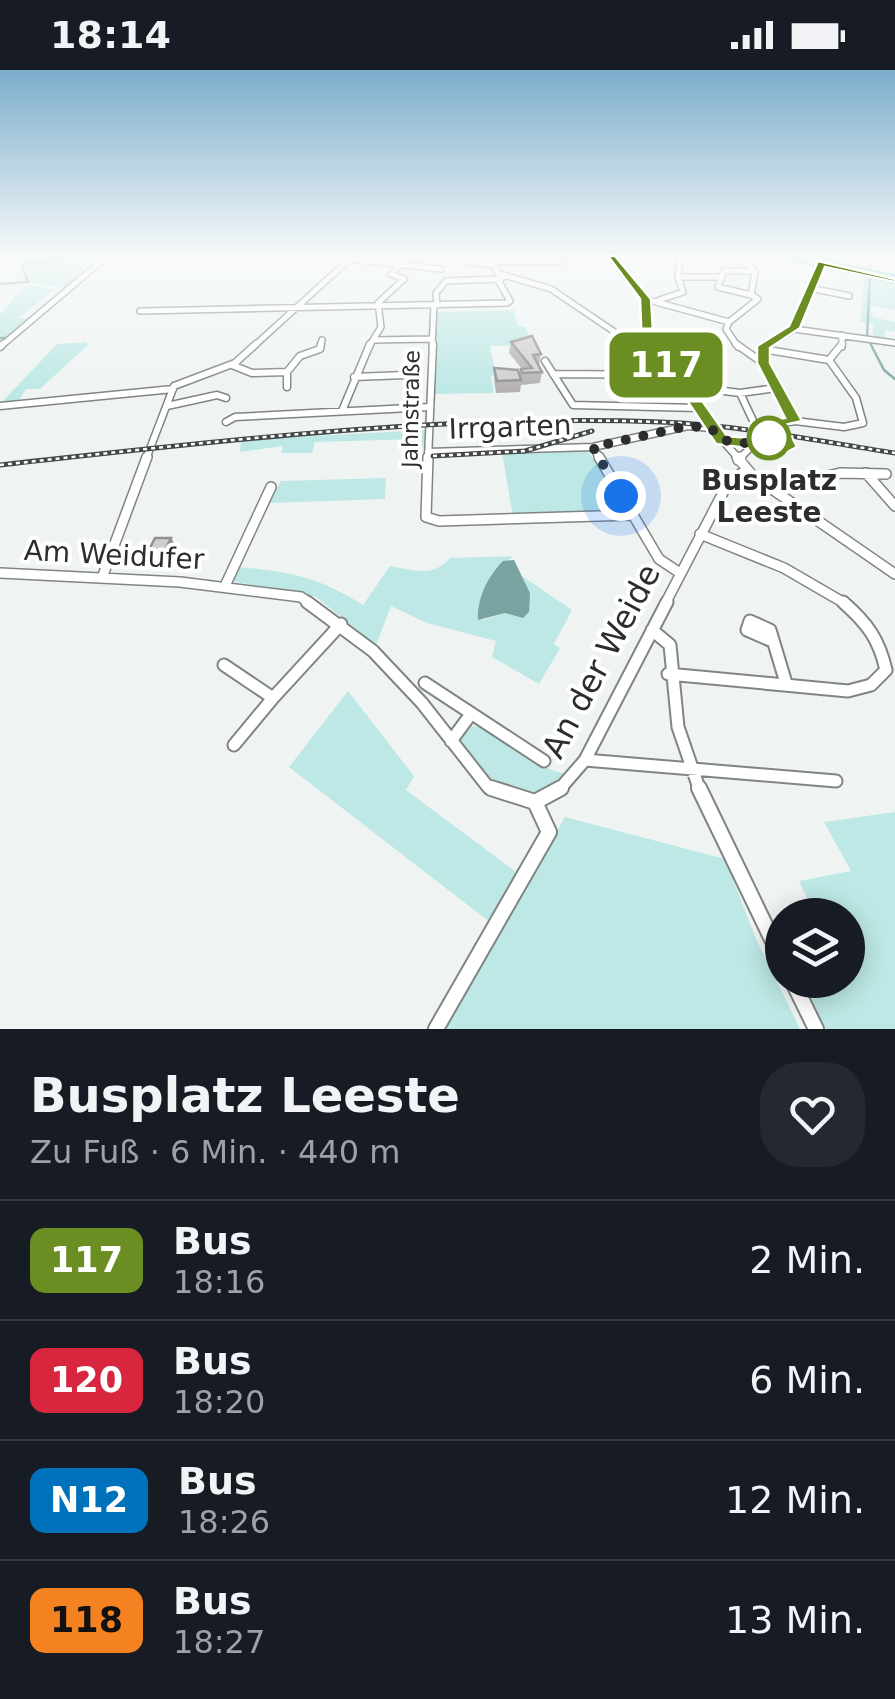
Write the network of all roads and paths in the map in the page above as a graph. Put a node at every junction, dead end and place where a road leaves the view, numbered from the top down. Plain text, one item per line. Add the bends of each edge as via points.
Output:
1 (53, 303) edge
2 (302, 303) edge
3 (379, 303) edge
4 (491, 303) edge
5 (571, 303) edge
6 (645, 303) edge
7 (665, 303) edge
8 (756, 303) edge
9 (804, 303) edge
10 (435, 305) junction
11 (376, 306) junction
12 (296, 308) junction
13 (725, 308) dead end
14 (140, 312) dead end
15 (714, 317) junction
16 (834, 321) dead end
17 (730, 322) junction
18 (794, 328) junction
19 (838, 335) junction
20 (431, 339) junction
21 (322, 340) dead end
22 (372, 340) junction
23 (645, 342) junction
24 (895, 343) edge
25 (0, 348) edge
26 (763, 348) junction
27 (545, 360) edge
28 (829, 360) junction
29 (763, 363) junction
30 (200, 364) dead end
31 (232, 364) junction
32 (287, 372) junction
33 (553, 374) junction
34 (404, 375) dead end
35 (677, 375) junction
36 (201, 376) junction
37 (354, 377) junction
38 (684, 386) junction
39 (287, 387) dead end
40 (776, 388) junction
41 (173, 389) junction
42 (740, 393) junction
43 (226, 398) dead end
44 (573, 405) joint
45 (0, 406) edge
46 (167, 406) junction
47 (429, 407) junction
48 (698, 408) junction
49 (342, 411) junction
50 (795, 421) junction
51 (226, 422) dead end
52 (756, 427) junction
53 (711, 428) junction
54 (722, 440) junction
55 (752, 446) junction
56 (593, 447) junction
57 (428, 452) junction
58 (738, 460) junction
59 (747, 470) junction
60 (866, 474) junction
61 (886, 474) dead end
62 (271, 487) dead end
63 (770, 490) junction
64 (895, 506) edge
65 (632, 515) junction
66 (700, 534) junction
67 (0, 573) edge
68 (680, 573) junction
69 (895, 574) edge
70 (102, 578) junction
71 (225, 586) junction
72 (341, 624) junction
73 (652, 630) junction
74 (770, 640) dead end
75 (224, 665) dead end
76 (890, 673) edge
77 (668, 674) junction
78 (424, 683) dead end
79 (786, 683) junction
80 (273, 698) junction
81 (471, 714) junction
82 (451, 741) junction
83 (234, 744) dead end
84 (584, 760) junction
85 (544, 762) dead end
86 (694, 769) junction
87 (836, 780) dead end
88 (535, 802) junction
89 (765, 923) edge
90 (801, 998) edge
91 (436, 1029) edge
92 (816, 1029) edge

1 - 25 street
2 - 12 street
3 - 11 street
4 - 10 street
5 - 23 street via 624,339
6 - 23 street
7 - 15 street
8 - 17 street
9 - 18 street
10 - 11 street
10 - 20 street, Jahnstraße
11 - 12 street
11 - 22 street via 381,327
12 - 14 street
12 - 31 street
13 - 15 street
15 - 17 street
16 - 19 street
17 - 29 street via 726,329 738,348
18 - 19 street
18 - 26 street
19 - 24 street
19 - 28 street via 842,347
20 - 22 street
20 - 47 street, Jahnstraße
21 - 32 street via 320,349 300,356
22 - 37 street
23 - 35 street
26 - 28 street
26 - 29 street
27 - 33 street
28 - 50 street via 849,386 863,422 844,427
29 - 40 street
30 - 36 street
31 - 32 street via 252,373
31 - 36 street
32 - 39 street
33 - 35 street
33 - 44 street
34 - 37 street
35 - 38 street
36 - 41 street
37 - 49 street
38 - 42 street
38 - 48 street
40 - 42 street
40 - 50 street
41 - 45 street
41 - 46 street
42 - 52 street
43 - 46 street
44 - 48 street
46 - 70 street
47 - 49 street
47 - 57 street, Jahnstraße
48 - 53 street
49 - 51 street
50 - 52 street
52 - 55 street
53 - 54 street
53 - 56 street, Irrgarten via 683,427
54 - 55 street
54 - 58 street
55 - 58 street
56 - 57 street, Irrgarten
56 - 65 street
57 - 65 street, Jahnstraße via 426,513 434,521
58 - 59 street
59 - 63 street
59 - 66 street, An der Weide via 728,483
60 - 61 street
60 - 63 street via 840,473
60 - 64 street
62 - 71 street, Am Weidufer
63 - 69 street
65 - 68 street via 659,559
66 - 68 street, An der Weide
66 - 76 street via 791,572 851,608 880,640
67 - 70 street, Am Weidufer
68 - 73 street, An der Weide
70 - 71 street, Am Weidufer
71 - 72 street, Am Weidufer via 301,597
72 - 80 street
72 - 82 street, Am Weidufer
73 - 77 street via 670,645
73 - 84 street, An der Weide
74 - 79 street
75 - 80 street
76 - 79 street via 861,690
77 - 79 street
77 - 86 street
78 - 81 street
80 - 83 street
81 - 82 street
81 - 85 street
82 - 88 street, Am Weidufer via 488,787
84 - 86 street
84 - 88 street, An der Weide via 560,790
86 - 87 street
86 - 89 street
88 - 91 street via 549,832
90 - 92 street

